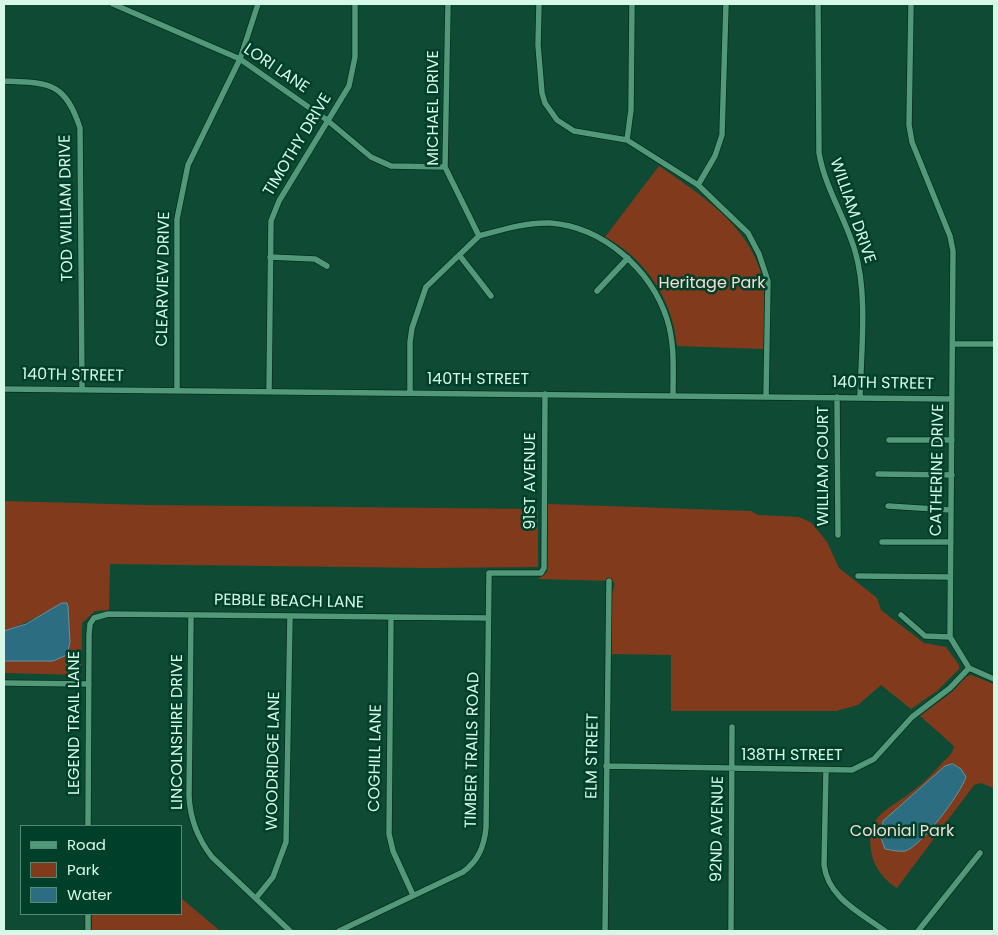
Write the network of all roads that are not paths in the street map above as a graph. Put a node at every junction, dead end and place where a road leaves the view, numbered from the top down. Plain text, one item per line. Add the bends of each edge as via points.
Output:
1 (113, 4) edge
2 (258, 4) edge
3 (355, 4) edge
4 (448, 4) edge
5 (539, 4) edge
6 (632, 4) edge
7 (726, 4) edge
8 (818, 4) edge
9 (911, 4) edge
10 (240, 59) junction
11 (4, 81) edge
12 (327, 120) junction
13 (628, 140) junction
14 (445, 167) junction
15 (698, 185) junction
16 (479, 236) junction
17 (460, 256) junction
18 (270, 257) junction
19 (628, 258) junction
20 (327, 266) dead end
21 (597, 292) dead end
22 (491, 296) dead end
23 (953, 344) junction
24 (994, 344) edge
25 (4, 389) edge
26 (82, 390) junction
27 (176, 390) junction
28 (269, 392) junction
29 (410, 393) junction
30 (545, 394) junction
31 (673, 395) junction
32 (766, 397) junction
33 (838, 397) junction
34 (860, 397) junction
35 (952, 399) junction
36 (889, 440) dead end
37 (952, 440) junction
38 (878, 474) dead end
39 (952, 475) junction
40 (888, 506) dead end
41 (951, 510) junction
42 (838, 536) dead end
43 (882, 542) dead end
44 (951, 542) junction
45 (489, 573) joint
46 (858, 576) dead end
47 (950, 577) junction
48 (609, 581) dead end
49 (901, 614) dead end
50 (191, 615) junction
51 (290, 616) junction
52 (391, 617) junction
53 (488, 618) junction
54 (92, 621) joint
55 (950, 637) junction
56 (969, 668) junction
57 (994, 679) edge
58 (4, 683) edge
59 (89, 684) junction
60 (732, 727) dead end
61 (606, 766) junction
62 (733, 769) junction
63 (826, 770) junction
64 (88, 825) edge
65 (980, 854) dead end
66 (413, 895) junction
67 (256, 898) junction
68 (88, 915) edge
69 (88, 931) edge
70 (290, 931) edge
71 (339, 931) edge
72 (605, 931) edge
73 (731, 931) edge
74 (885, 931) edge
75 (918, 931) edge

1 - 10 street, LORI LANE
2 - 10 street, CLEARVIEW DRIVE
3 - 12 street, TIMOTHY DRIVE via 355,57 349,86
4 - 14 street, MICHAEL DRIVE
5 - 13 street via 542,93 552,112 574,131
6 - 13 street
7 - 15 street via 722,135 715,156
8 - 34 street, WILLIAM DRIVE via 819,153 821,168 851,239 858,266 861,296
9 - 23 street, CATHERINE DRIVE via 909,125 912,142 952,243
10 - 12 street, LORI LANE
10 - 27 street, CLEARVIEW DRIVE via 188,165 181,194 177,219
11 - 26 street, TOD WILLIAM DRIVE via 46,83 63,94 74,108 80,128
12 - 14 street, LORI LANE via 371,157 391,166
12 - 18 street, TIMOTHY DRIVE via 278,201 271,221
13 - 15 street
14 - 16 street, MICHAEL DRIVE
15 - 32 street via 748,233 768,281
16 - 17 street
16 - 19 street via 514,227 550,223 599,238
17 - 22 street
17 - 29 street via 426,287 410,342
18 - 20 street via 315,259
18 - 28 street, TIMOTHY DRIVE
19 - 21 street
19 - 31 street via 654,289 668,320 673,350
23 - 24 street
23 - 35 street, CATHERINE DRIVE
25 - 26 street, 140TH STREET
26 - 27 street, 140TH STREET
27 - 28 street, 140TH STREET
28 - 29 street, 140TH STREET
29 - 30 street, 140TH STREET
30 - 31 street, 140TH STREET
30 - 45 street, 91ST AVENUE via 544,568 541,573
31 - 32 street, 140TH STREET
32 - 33 street, 140TH STREET
33 - 34 street, 140TH STREET
33 - 42 street, WILLIAM COURT
34 - 35 street, 140TH STREET
35 - 37 street, CATHERINE DRIVE
36 - 37 street
37 - 39 street, CATHERINE DRIVE
38 - 39 street
39 - 41 street, CATHERINE DRIVE
40 - 41 street
41 - 44 street, CATHERINE DRIVE
43 - 44 street
44 - 47 street, CATHERINE DRIVE
45 - 53 street, TIMBER TRAILS ROAD
46 - 47 street
47 - 55 street, CATHERINE DRIVE
48 - 61 street, ELM STREET
49 - 55 street via 925,636
50 - 51 street, PEBBLE BEACH LANE
50 - 54 street, PEBBLE BEACH LANE via 108,614
50 - 67 street, LINCOLNSHIRE DRIVE via 191,814 202,843 212,857
51 - 52 street, PEBBLE BEACH LANE
51 - 67 street, WOODRIDGE LANE via 286,842 273,877
52 - 53 street, PEBBLE BEACH LANE
52 - 66 street, COGHILL LANE via 390,834 393,851
53 - 66 street, TIMBER TRAILS ROAD via 485,840 478,858 468,868
54 - 59 street, LEGEND TRAIL LANE
55 - 56 street
56 - 57 street
56 - 63 street, 138TH STREET via 950,688 916,714 867,764 852,770
58 - 59 street
59 - 64 street, LEGEND TRAIL LANE
60 - 62 street, 92ND AVENUE
61 - 62 street, 138TH STREET
61 - 72 street, ELM STREET
62 - 63 street, 138TH STREET
62 - 73 street, 92ND AVENUE
63 - 74 street via 824,865 827,878 841,899
65 - 75 street
66 - 71 street, TIMBER TRAILS ROAD
67 - 70 street, LINCOLNSHIRE DRIVE
68 - 69 street

